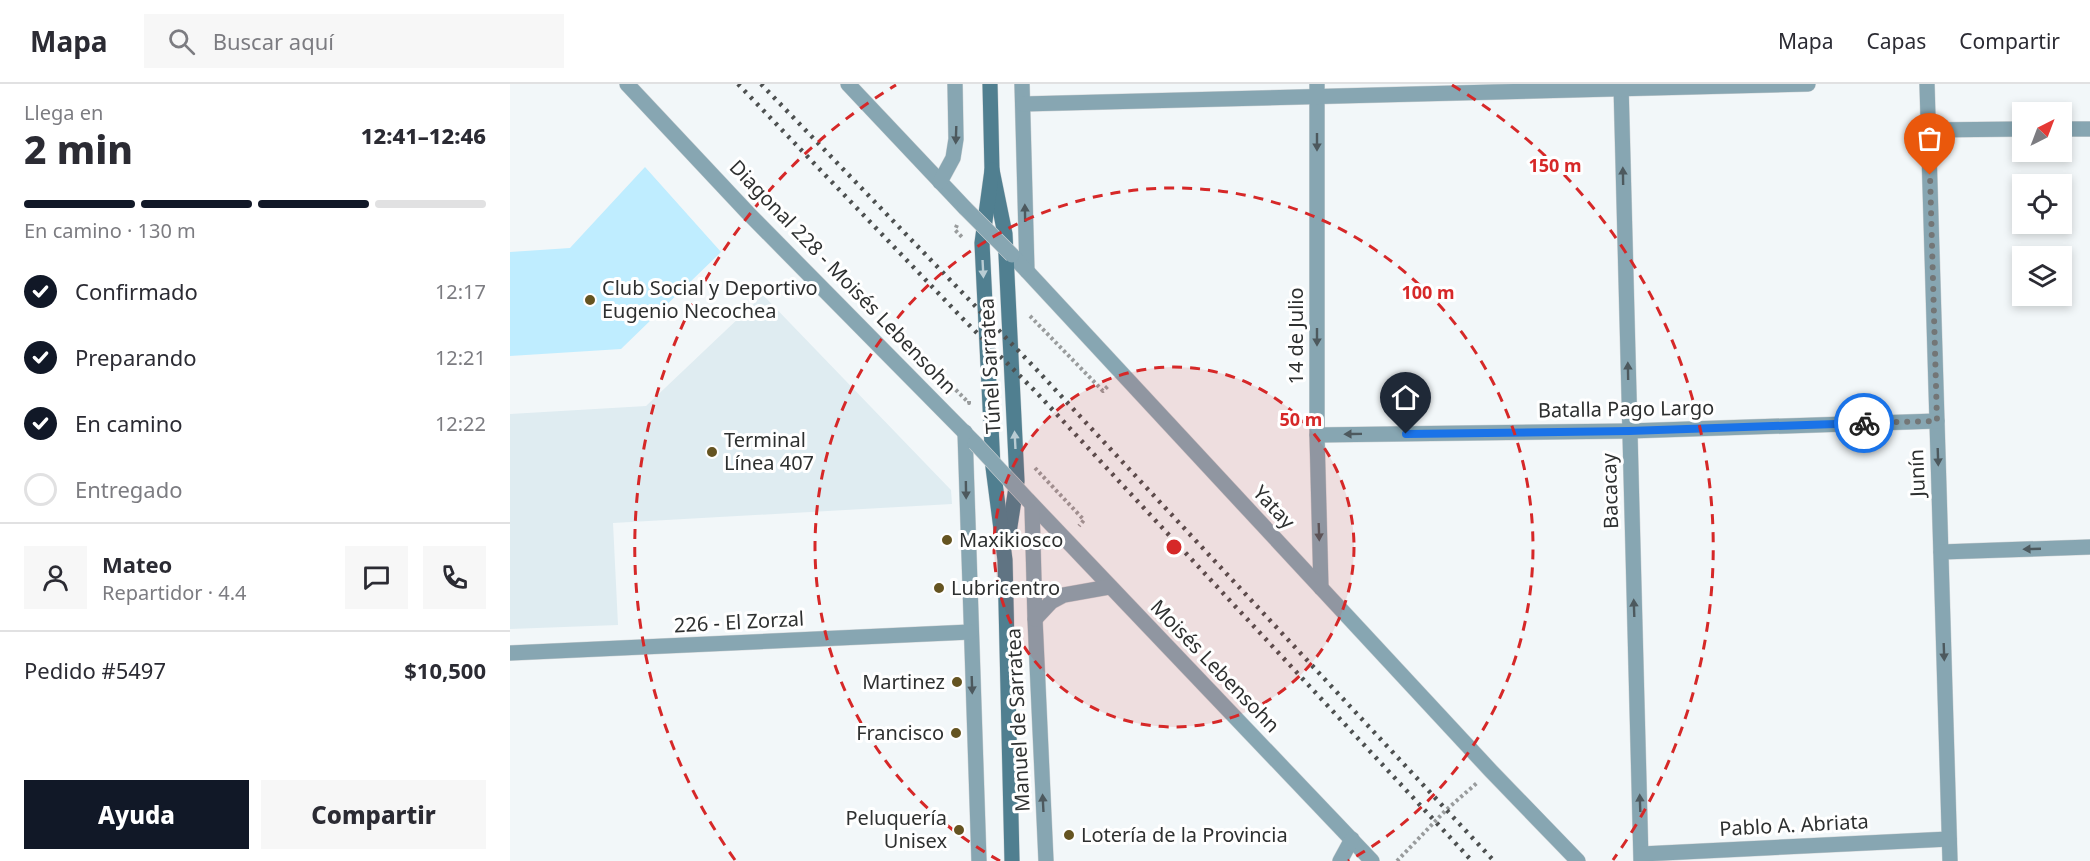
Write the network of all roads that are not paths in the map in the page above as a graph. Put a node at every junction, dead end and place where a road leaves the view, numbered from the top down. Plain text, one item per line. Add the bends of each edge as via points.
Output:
1 (627, 84) edge
2 (848, 84) edge
3 (955, 84) edge
4 (990, 84) edge
5 (1022, 84) edge
6 (1808, 84) edge
7 (1927, 84) edge
8 (1621, 86) edge
9 (1317, 90) edge
10 (1023, 105) junction
11 (2012, 129) edge
12 (2072, 129) edge
13 (2090, 129) edge
14 (1929, 130) junction
15 (992, 170) junction
16 (940, 183) junction
17 (1027, 272) junction
18 (1937, 421) junction
19 (1629, 431) junction
20 (1317, 435) junction
21 (970, 437) junction
22 (1030, 503) junction
23 (2090, 547) edge
24 (1941, 552) junction
25 (1005, 560) junction
26 (1109, 587) junction
27 (1321, 588) junction
28 (1035, 619) junction
29 (970, 632) junction
30 (510, 653) edge
31 (1949, 838) junction
32 (1352, 839) junction
33 (1641, 857) edge
34 (979, 861) edge
35 (1012, 861) edge
36 (1046, 861) edge
37 (1340, 861) edge
38 (1372, 861) edge
39 (1578, 861) edge
40 (1950, 861) edge

1 - 21 street, Diagonal 228 - Moisés Lebensohn via 748,213
2 - 16 street, Yatay
3 -> 16 street via 956,140 953,158
4 - 15 main road, Túnel Sarratea
5 - 10 street
6 - 8 street
7 - 14 street, Junín
8 - 9 street
19 -> 8 street, Bacacay
9 - 10 street
9 -> 20 street, 14 de Julio
17 -> 10 street
11 - 14 street
12 - 13 street
14 - 18 street, Junín
15 -> 25 main road, Túnel Sarratea via 982,243 993,467
25 -> 15 main road, Túnel Sarratea via 1017,481 1005,234
16 - 17 street, Yatay, bridge
17 - 27 street, Yatay
18 - 19 street, Batalla Pago Largo
18 -> 24 street, Junín
19 -> 20 street, Batalla Pago Largo
33 -> 19 street, Bacacay
20 -> 27 street, 14 de Julio
21 - 22 street, Diagonal 228 - Moisés Lebensohn, bridge
21 -> 29 street
22 - 26 street, Moisés Lebensohn
22 - 28 street, Manuel de Sarratea
23 -> 24 street
24 -> 31 street, Junín
25 - 35 main road, Túnel Sarratea
26 - 28 street via 1064,595
26 - 32 street, Moisés Lebensohn
27 - 39 street, Yatay
36 -> 28 street, Manuel de Sarratea
29 - 30 street, 226 - El Zorzal
29 -> 34 street
31 - 33 street, Pablo A. Abriata
31 - 40 street, Junín
32 - 37 street
32 - 38 street, Moisés Lebensohn

